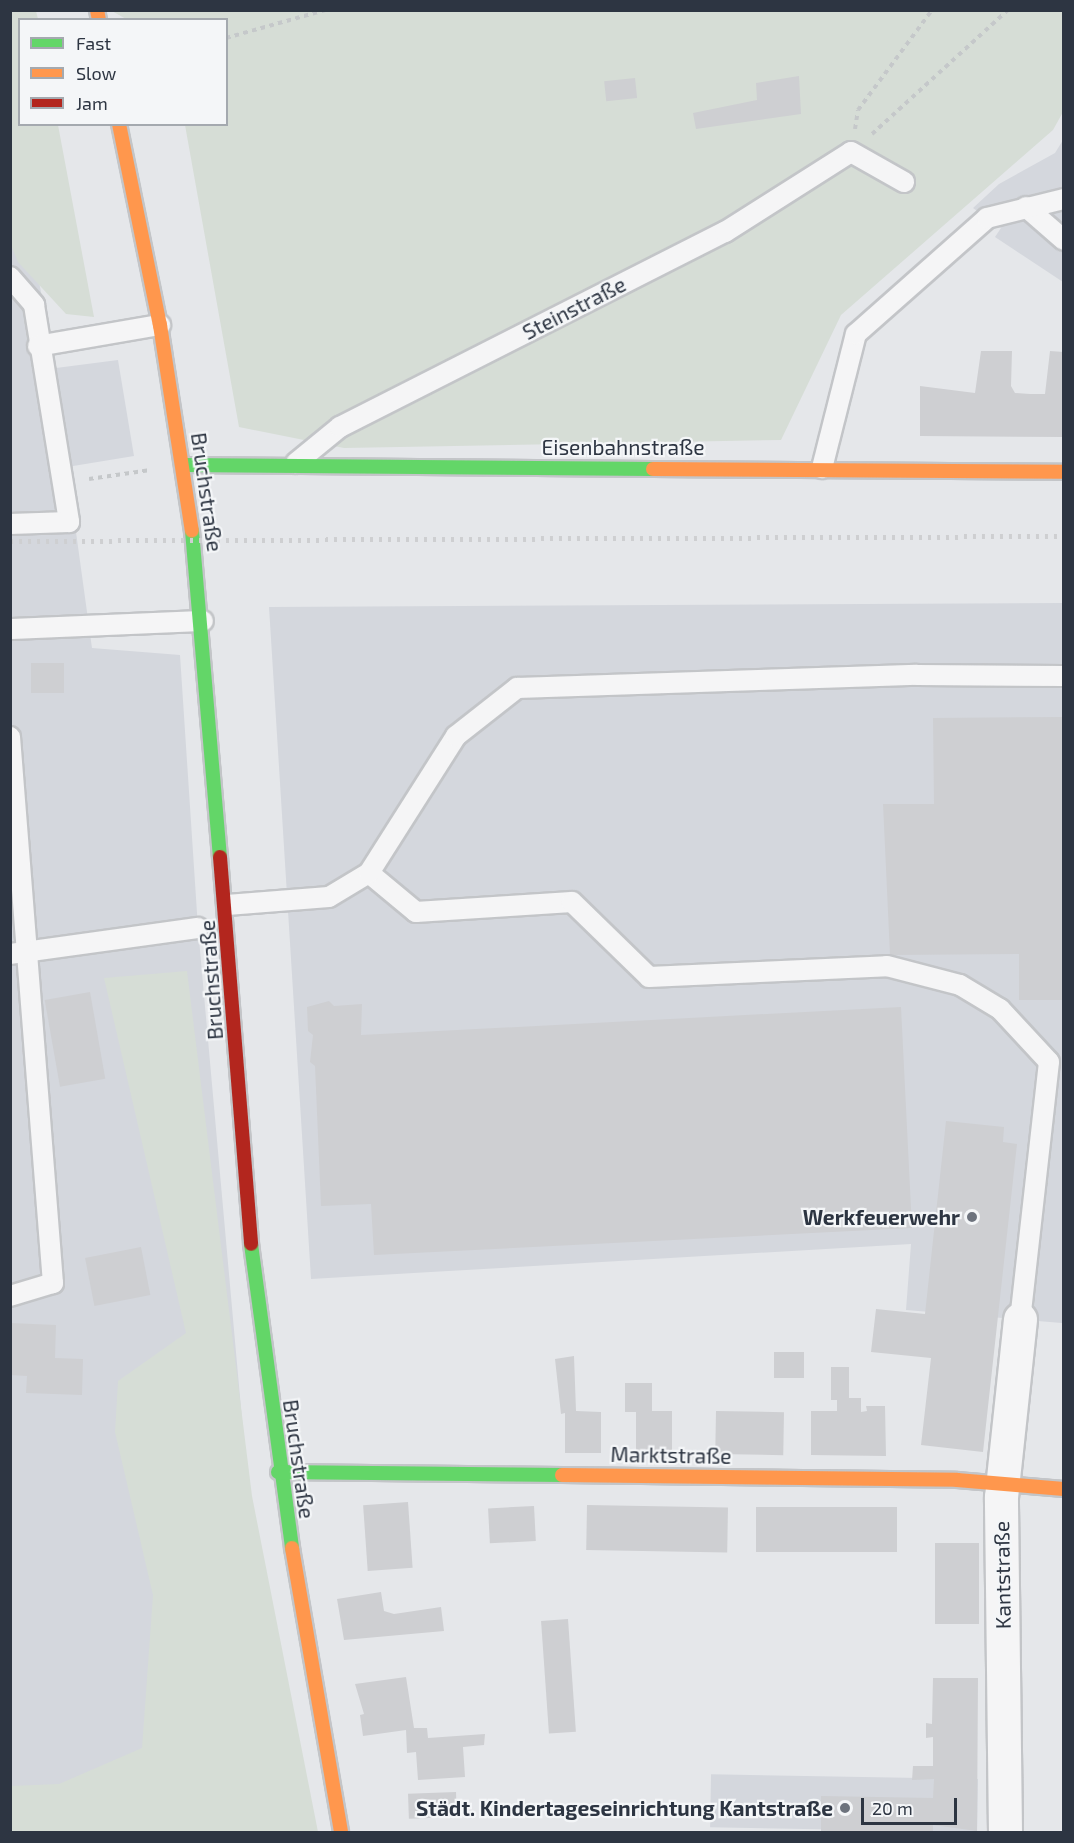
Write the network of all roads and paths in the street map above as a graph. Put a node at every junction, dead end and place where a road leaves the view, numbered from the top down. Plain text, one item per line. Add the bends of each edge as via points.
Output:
1 (325, 10) edge
2 (932, 10) edge
3 (1008, 10) edge
4 (228, 37) edge
5 (119, 126) edge
6 (851, 152) junction
7 (904, 182) dead end
8 (1064, 199) edge
9 (1026, 207) junction
10 (1064, 240) edge
11 (10, 277) edge
12 (160, 325) junction
13 (38, 346) junction
14 (296, 463) junction
15 (183, 465) junction
16 (822, 468) junction
17 (1064, 471) edge
18 (63, 483) junction
19 (10, 524) edge
20 (203, 621) junction
21 (10, 629) edge
22 (1064, 676) edge
23 (10, 737) edge
24 (369, 873) junction
25 (227, 905) junction
26 (198, 928) dead end
27 (18, 952) edge
28 (1056, 1065) edge
29 (10, 1296) edge
30 (1020, 1319) joint
31 (278, 1472) junction
32 (1004, 1485) junction
33 (1064, 1489) edge
34 (341, 1833) edge
35 (1005, 1833) edge

1 - 4 path
2 - 6 path via 858,110
3 - 6 path
5 - 12 street, Bruchstraße
6 - 7 lane
6 - 14 lane, Steinstraße via 725,232 340,427
8 - 9 lane
9 - 10 lane
9 - 16 lane via 987,218 856,334
11 - 13 lane via 34,305
12 - 13 lane
12 - 15 street, Bruchstraße
13 - 18 lane
14 - 15 street, Eisenbahnstraße
14 - 16 street, Eisenbahnstraße
15 - 18 path
15 - 20 street, Bruchstraße
16 - 17 street, Eisenbahnstraße
18 - 19 lane via 69,522
20 - 21 lane
20 - 25 street, Bruchstraße
22 - 24 lane via 917,675 516,688 456,736
23 - 27 lane
24 - 25 lane via 329,897
24 - 28 lane via 416,912 572,902 650,977 887,966 960,985 1000,1009
25 - 31 street, Bruchstraße via 254,1277
26 - 27 lane
27 - 29 lane via 53,1283
28 - 30 lane
30 - 32 street, Kantstraße
31 - 32 street, Marktstraße
31 - 34 street, Bruchstraße
32 - 33 street, Marktstraße
32 - 35 street, Kantstraße

